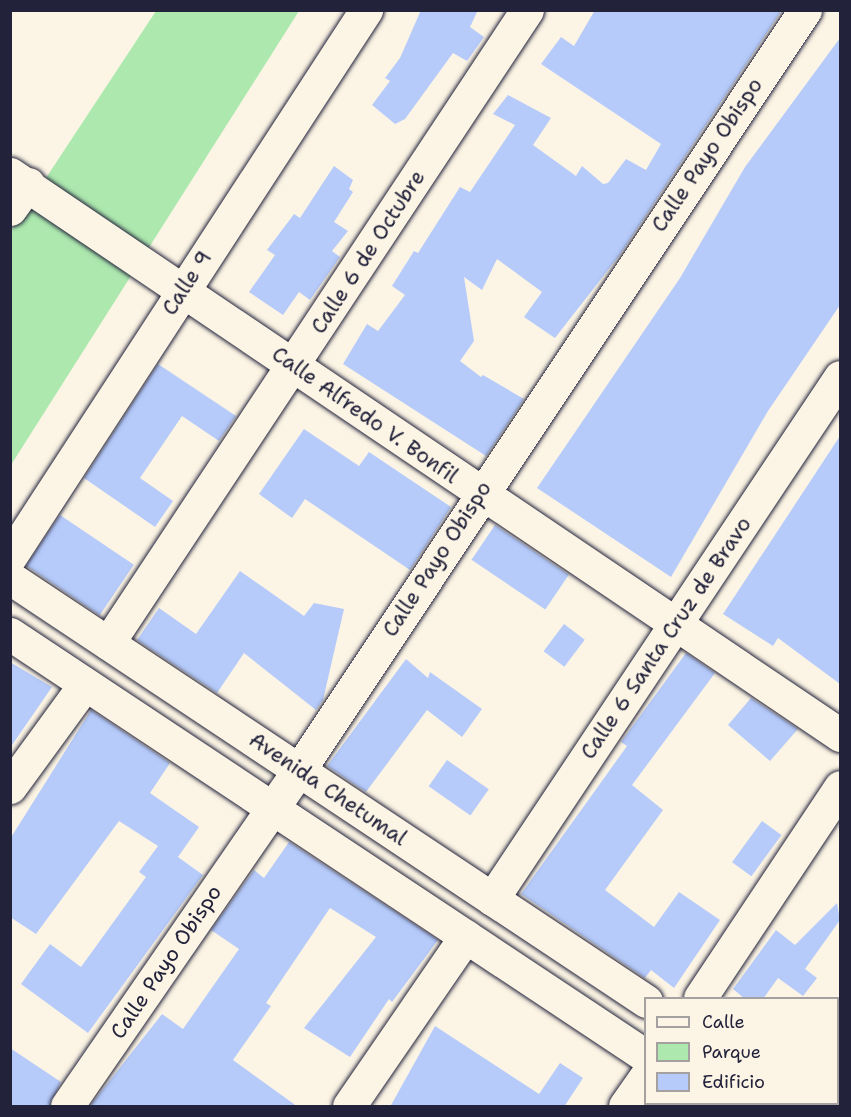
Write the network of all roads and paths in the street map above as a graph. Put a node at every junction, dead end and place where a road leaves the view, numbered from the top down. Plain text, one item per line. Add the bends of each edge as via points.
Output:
1 (366, 10) edge
2 (527, 10) edge
3 (805, 10) edge
4 (16, 189) edge
5 (182, 289) junction
6 (294, 366) junction
7 (840, 377) edge
8 (480, 494) junction
9 (10, 557) edge
10 (10, 578) edge
11 (678, 621) junction
12 (10, 634) edge
13 (108, 643) junction
14 (85, 684) junction
15 (840, 735) edge
16 (299, 770) junction
17 (840, 787) edge
18 (10, 788) edge
19 (272, 807) junction
20 (492, 899) junction
21 (466, 936) junction
22 (701, 997) edge
23 (644, 1000) edge
24 (644, 1055) edge
25 (644, 1078) edge
26 (67, 1107) edge
27 (350, 1107) edge
28 (625, 1107) edge

1 - 5 street, Calle 9
2 - 6 street, Calle 6 de Octubre
3 - 8 street, Calle Payo Obispo
4 - 5 street, Calle Alfredo V. Bonfil
5 - 6 street, Calle Alfredo V. Bonfil
5 - 9 street, Calle 9
6 - 8 street, Calle Alfredo V. Bonfil
6 - 13 street, Calle 6 de Octubre
7 - 11 street, Calle 6 Santa Cruz de Bravo
8 - 11 street, Calle Alfredo V. Bonfil
8 - 16 street, Calle Payo Obispo
10 - 13 street, Avenida Chetumal
11 - 15 street, Calle Alfredo V. Bonfil
11 - 20 street, Calle 6 Santa Cruz de Bravo
12 - 14 street
13 - 16 street, Avenida Chetumal
14 - 18 street
14 - 19 street
16 - 19 street, Calle Payo Obispo
16 - 20 street, Avenida Chetumal
17 - 22 street
19 - 21 street
19 - 26 street, Calle Payo Obispo
20 - 23 street, Avenida Chetumal
21 - 24 street
21 - 27 street
25 - 28 street

